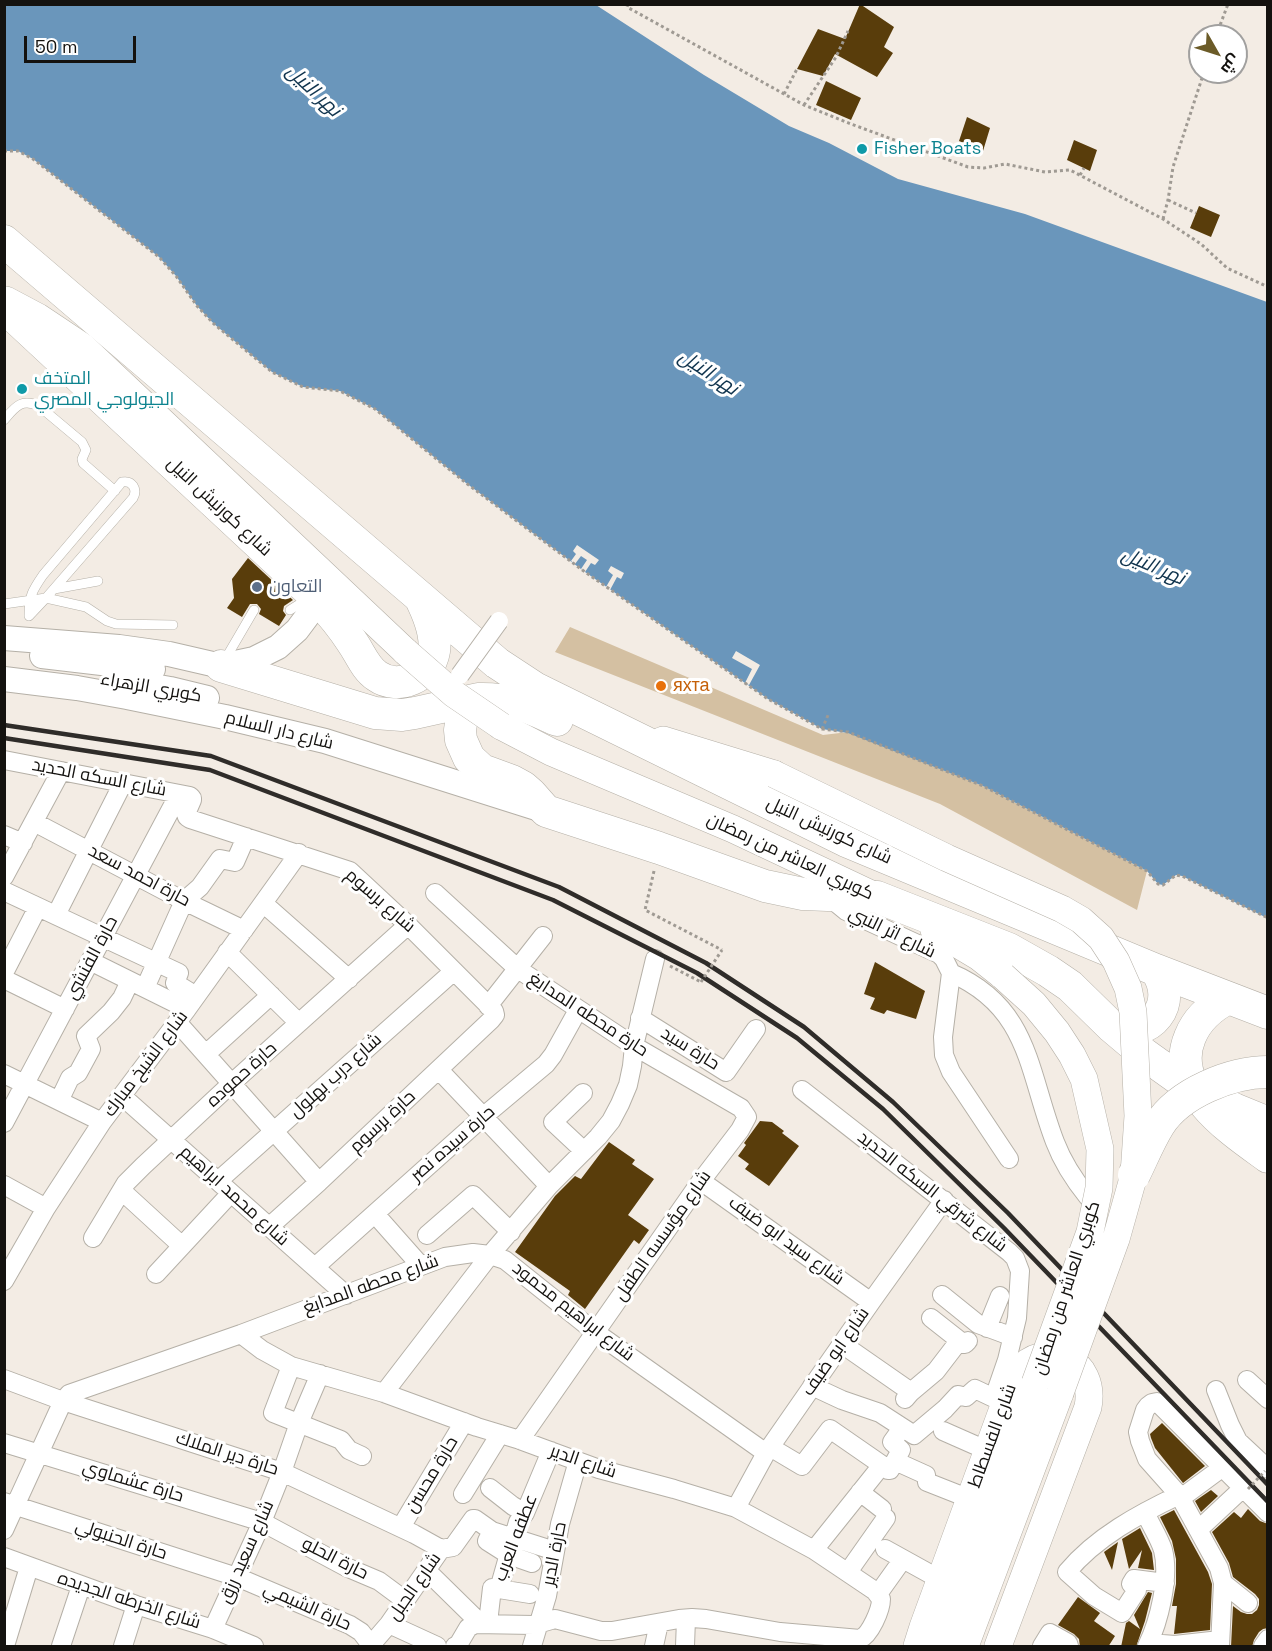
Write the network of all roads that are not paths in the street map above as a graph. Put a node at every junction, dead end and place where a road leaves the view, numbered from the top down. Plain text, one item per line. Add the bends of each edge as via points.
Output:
1 (4, 241) edge
2 (4, 300) edge
3 (4, 307) edge
4 (4, 420) edge
5 (115, 490) junction
6 (98, 581) dead end
7 (54, 590) junction
8 (419, 595) junction
9 (46, 598) junction
10 (29, 600) junction
11 (307, 601) junction
12 (4, 604) edge
13 (254, 610) dead end
14 (499, 621) dead end
15 (173, 625) dead end
16 (19, 633) edge
17 (221, 666) junction
18 (4, 669) edge
19 (4, 679) edge
20 (464, 688) junction
21 (601, 721) junction
22 (325, 741) junction
23 (670, 754) junction
24 (4, 760) edge
25 (61, 771) junction
26 (123, 783) junction
27 (186, 796) junction
28 (546, 811) junction
29 (34, 822) junction
30 (4, 835) edge
31 (246, 837) junction
32 (23, 843) junction
33 (90, 850) junction
34 (298, 853) junction
35 (136, 875) junction
36 (4, 877) edge
37 (4, 891) edge
38 (435, 893) dead end
39 (827, 896) junction
40 (877, 897) junction
41 (184, 901) junction
42 (263, 903) junction
43 (38, 907) junction
44 (56, 915) junction
45 (408, 925) junction
46 (244, 930) junction
47 (543, 936) dead end
48 (103, 937) junction
49 (227, 952) junction
50 (90, 961) junction
51 (661, 961) road end
52 (156, 962) junction
53 (518, 969) junction
54 (1156, 970) junction
55 (454, 971) junction
56 (4, 973) edge
57 (951, 974) junction
58 (4, 978) edge
59 (350, 979) junction
60 (138, 984) junction
61 (271, 995) junction
62 (1228, 998) junction
63 (65, 1009) junction
64 (187, 1009) junction
65 (492, 1010) junction
66 (578, 1010) junction
67 (1268, 1013) edge
68 (640, 1018) junction
69 (299, 1023) junction
70 (1112, 1027) junction
71 (756, 1029) dead end
72 (634, 1046) junction
73 (206, 1054) junction
74 (439, 1070) junction
75 (1268, 1072) edge
76 (4, 1074) edge
77 (232, 1083) junction
78 (25, 1084) junction
79 (1193, 1089) junction
80 (802, 1090) dead end
81 (583, 1094) dead end
82 (122, 1096) junction
83 (59, 1101) junction
84 (484, 1116) junction
85 (102, 1122) junction
86 (745, 1122) joint
87 (4, 1123) edge
88 (1268, 1123) edge
89 (275, 1131) junction
90 (171, 1140) junction
91 (584, 1151) junction
92 (1268, 1157) edge
93 (1009, 1159) dead end
94 (1134, 1175) junction
95 (701, 1181) junction
96 (320, 1182) junction
97 (4, 1185) edge
98 (549, 1186) junction
99 (224, 1187) junction
100 (122, 1191) junction
101 (1088, 1197) dead end
102 (944, 1200) junction
103 (46, 1208) junction
104 (375, 1214) junction
105 (269, 1227) junction
106 (511, 1232) junction
107 (427, 1235) dead end
108 (93, 1238) dead end
109 (182, 1246) junction
110 (490, 1255) junction
111 (422, 1266) junction
112 (315, 1267) junction
113 (156, 1274) dead end
114 (4, 1281) edge
115 (346, 1295) junction
116 (942, 1295) dead end
117 (1000, 1296) dead end
118 (871, 1302) junction
119 (931, 1318) dead end
120 (983, 1326) junction
121 (595, 1332) junction
122 (241, 1334) junction
123 (1013, 1337) junction
124 (947, 1338) junction
125 (842, 1344) junction
126 (291, 1366) junction
127 (320, 1374) junction
128 (4, 1379) edge
129 (1247, 1380) dead end
130 (812, 1386) junction
131 (1216, 1390) dead end
132 (384, 1393) junction
133 (994, 1398) junction
134 (1268, 1399) edge
135 (63, 1401) junction
136 (464, 1422) junction
137 (299, 1424) junction
138 (902, 1428) junction
139 (943, 1431) dead end
140 (500, 1434) junction
141 (520, 1440) junction
142 (4, 1443) edge
143 (977, 1446) junction
144 (768, 1450) junction
145 (551, 1451) junction
146 (38, 1453) junction
147 (362, 1456) dead end
148 (578, 1461) junction
149 (888, 1463) junction
150 (1223, 1467) junction
151 (1266, 1470) edge
152 (282, 1472) junction
153 (490, 1488) dead end
154 (1246, 1489) junction
155 (860, 1492) junction
156 (463, 1494) dead end
157 (960, 1495) junction
158 (1180, 1496) junction
159 (10, 1504) edge
160 (736, 1508) junction
161 (1145, 1512) junction
162 (525, 1513) junction
163 (1268, 1513) edge
164 (262, 1522) junction
165 (400, 1527) junction
166 (4, 1530) edge
167 (1198, 1530) junction
168 (511, 1546) junction
169 (441, 1549) junction
170 (885, 1549) dead end
171 (814, 1550) junction
172 (555, 1551) junction
173 (4, 1557) edge
174 (903, 1559) junction
175 (532, 1563) dead end
176 (29, 1567) junction
177 (426, 1570) junction
178 (848, 1572) junction
179 (932, 1575) junction
180 (237, 1576) junction
181 (1165, 1583) junction
182 (1222, 1583) junction
183 (81, 1586) junction
184 (499, 1588) junction
185 (530, 1594) dead end
186 (878, 1594) junction
187 (406, 1601) junction
188 (1248, 1604) dead end
189 (136, 1605) junction
190 (686, 1619) junction
191 (484, 1623) junction
192 (659, 1623) junction
193 (389, 1624) junction
194 (540, 1624) junction
195 (1072, 1624) dead end
196 (213, 1629) junction
197 (618, 1639) edge
198 (778, 1639) edge
199 (1268, 1639) edge
200 (927, 1640) edge
201 (840, 1642) edge
202 (1066, 1643) edge
203 (1220, 1643) edge
204 (1148, 1645) edge
205 (370, 1646) edge
206 (4, 1647) edge
207 (62, 1647) edge
208 (123, 1647) edge
209 (254, 1647) edge
210 (437, 1647) edge
211 (455, 1647) edge
212 (532, 1647) edge
213 (654, 1647) edge
214 (685, 1647) edge
215 (965, 1647) edge
216 (998, 1647) edge
217 (1042, 1647) edge
218 (1263, 1647) edge

1 - 8 highway, شارع كورنيش النيل
2 - 40 main road, كوبري العاشر من رمضان, bridge via 83,347 429,674 469,705 550,752 733,829
3 - 11 highway, شارع كورنيش النيل
4 - 5 lane via 15,406 32,402 39,406 82,442 86,450 83,463
5 - 7 lane via 126,482 135,491
5 - 10 lane via 43,575
6 - 7 lane
7 - 9 lane
8 - 11 highway, شارع كورنيش النيل via 433,634 432,658 417,676 395,682 369,669 342,627
8 - 21 highway, شارع كورنيش النيل via 497,663 555,699
9 - 10 lane
9 - 15 lane via 86,607 116,624
9 - 16 lane
10 - 12 lane
10 - 16 lane
11 - 17 main road via 308,615 278,647 254,659
13 - 17 lane
14 - 20 street, bridge
16 - 17 main road via 169,654
17 - 20 highway via 375,713 395,715 415,713
18 - 22 main road, كوبري الزهراء via 170,688 259,710
19 - 22 main road, شارع دار السلام via 127,697
20 - 23 highway via 489,699 521,704 623,750
20 - 28 highway via 460,730 469,758 482,770 523,787
21 - 23 highway, شارع كورنيش النيل
21 - 94 main road, كوبري العاشر من رمضان, bridge via 774,774 1081,920 1101,938 1116,961 1133,1012 1138,1116
22 - 28 main road, شارع دار السلام
23 - 54 highway, شارع كورنيش النيل via 846,842
24 - 25 street, شارع السكه الحديد
25 - 26 street, شارع السكه الحديد
25 - 29 street
26 - 27 street, شارع السكه الحديد
26 - 33 street
27 - 31 street, شارع برسوم via 187,818
27 - 35 street, حارة الفنشي
28 - 39 highway via 765,886
29 - 32 street
29 - 33 street, حارة احمد سعد
30 - 32 street
31 - 34 street, شارع برسوم
31 - 41 street via 235,862 220,859 200,887
32 - 36 street
33 - 35 street, حارة احمد سعد
33 - 44 street
34 - 42 street, شارع الشيخ مبارك
34 - 45 street, شارع برسوم via 350,871
35 - 41 street, حارة احمد سعد
35 - 48 street, حارة الفنشي
37 - 43 street
38 - 53 street, حارة محطه المدابغ
39 - 40 highway
39 - 57 street, شارع اثر النبي via 846,911 939,954
40 - 70 highway via 1009,949 1070,986
40 - 200 main road, كوبري العاشر من رمضان, bridge via 979,957 1034,1004 1057,1032 1084,1079 1100,1149 1100,1188 1090,1232 1035,1383
41 - 46 street, حارة احمد سعد
41 - 52 street
42 - 46 street, شارع الشيخ مبارك
42 - 59 street
43 - 44 street
43 - 56 street
44 - 48 street
45 - 55 street, شارع برسوم
45 - 59 street, حارة حموده
46 - 49 street, شارع الشيخ مبارك
47 - 53 street, حارة برسوم
48 - 50 street, حارة الفنشي
48 - 52 street
49 - 61 street
49 - 64 street, شارع الشيخ مبارك
50 - 60 street
50 - 63 street, حارة الفنشي
51 - 68 street
52 - 60 street
52 - 64 street via 179,973 175,983
53 - 65 street, حارة برسوم
53 - 66 street, حارة محطه المدابغ
54 - 62 highway, شارع كورنيش النيل
54 - 70 highway via 1165,992 1157,1016 1137,1029
55 - 65 street, شارع برسوم
55 - 89 street, شارع درب بهلول
57 - 93 street via 943,1037 946,1063
57 - 101 street via 987,994 1014,1024 1055,1143
58 - 63 street
59 - 69 street, حارة حموده
60 - 64 street
60 - 83 street via 86,1036 91,1049
61 - 69 street
61 - 73 street
62 - 67 highway, شارع كورنيش النيل
62 - 79 highway via 1203,1016 1187,1043 1185,1061
63 - 78 street, حارة الفنشي
64 - 73 street
64 - 82 street, شارع الشيخ مبارك
65 - 74 street, حارة برسوم
66 - 72 street, حارة محطه المدابغ
66 - 84 street, حارة سيده نصر via 550,1060
68 - 71 street, حارة سيد via 726,1072
68 - 72 street
69 - 77 street, حارة حموده
70 - 79 highway
72 - 86 street, حارة محطه المدابغ via 741,1108 747,1117
72 - 91 street via 621,1104
73 - 77 street
74 - 84 street
74 - 96 street, حارة برسوم
75 - 94 highway, bridge via 1230,1077 1184,1100 1159,1124
76 - 78 street
77 - 89 street
77 - 90 street, حارة حموده
78 - 83 street
78 - 87 street, حارة الفنشي
79 - 88 highway
79 - 92 highway via 1226,1124
80 - 102 street, شارع شرقي السكه الحديد
81 - 91 street via 554,1122
82 - 85 street, شارع الشيخ مبارك
82 - 90 street, شارع محمد ابراهيم
83 - 85 street
84 - 98 street
84 - 104 street, حارة سيده نصر
85 - 103 street, شارع الشيخ مبارك
86 - 95 street, شارع مؤسسه الطفل
89 - 96 street
89 - 99 street, شارع درب بهلول
90 - 99 street, شارع محمد ابراهيم
90 - 100 street, حارة حموده
91 - 98 street
94 - 215 main road, كوبري العاشر من رمضان, bridge via 1116,1239
95 - 118 street, شارع سيد ابو ضيف
95 - 121 street, شارع مؤسسه الطفل
96 - 105 street, حارة برسوم
97 - 103 street
98 - 106 street
99 - 105 street, شارع محمد ابراهيم
99 - 109 street, شارع درب بهلول
100 - 108 street, حارة حموده
100 - 109 street
102 - 118 street, شارع ابو ضيف
102 - 123 street, شارع شرقي السكه الحديد via 1015,1258 1020,1271
103 - 114 street, شارع الشيخ مبارك
104 - 111 street
104 - 112 street, حارة سيده نصر
105 - 112 street, شارع محمد ابراهيم
106 - 107 street via 473,1195
106 - 110 street
109 - 113 street, شارع درب بهلول
110 - 111 street, شارع محطه المدابغ via 445,1257
110 - 121 street, شارع ابراهيم محمود via 505,1260
110 - 132 street, شارع ابراهيم محمود
111 - 115 street, شارع محطه المدابغ
112 - 115 street, شارع محمد ابراهيم
115 - 122 street, شارع محطه المدابغ
116 - 120 street
117 - 120 street
118 - 125 street, شارع ابو ضيف
119 - 124 street
120 - 123 street
120 - 124 street via 965,1344
121 - 141 street, شارع مؤسسه الطفل
121 - 144 street, شارع ابراهيم محمود
122 - 126 street, شارع الدير
122 - 135 street, شارع محطه المدابغ via 78,1390
123 - 133 street, شارع شرقي السكه الحديد
124 - 125 street via 936,1371 908,1396
125 - 130 street, شارع ابو ضيف
126 - 127 street, شارع الدير
126 - 137 street via 273,1412
127 - 132 street, شارع الدير
127 - 137 street, شارع سعيد رزق
128 - 135 street, حارة دير الملاك
129 - 134 street
130 - 138 street via 880,1413
130 - 144 street, شارع ابو ضيف
131 - 151 street via 1238,1441
132 - 136 street, شارع الدير
133 - 138 street via 975,1389 966,1397 958,1395 914,1436
133 - 143 street, شارع شرقي السكه الحديد
135 - 146 street
135 - 152 street, حارة دير الملاك
136 - 140 street, شارع الدير
136 - 165 street, حارة محسن
137 - 147 street via 341,1440
137 - 152 street, شارع سعيد رزق
138 - 149 street via 892,1442 901,1450
139 - 143 street
140 - 141 street, شارع الدير
140 - 156 street
141 - 145 street, شارع الدير
142 - 146 street, حارة عشماوي
143 - 157 street, شارع شرقي السكه الحديد
144 - 149 street, شارع ابراهيم محمود via 802,1467 830,1430
144 - 160 street, شارع ابو ضيف
145 - 148 street, شارع الدير
145 - 162 street, عطفه العرب
146 - 159 street
146 - 164 street, حارة عشماوي
148 - 160 street, شارع الدير
148 - 172 street, حارة الدير
149 - 155 street
149 - 157 street via 926,1475 927,1482
150 - 154 street
150 - 158 street
150 - 158 street via 1157,1402 1152,1403 1145,1410 1138,1432 1140,1441 1148,1459
152 - 164 street, شارع سعيد رزق
152 - 165 street, حارة دير الملاك
153 - 162 street
154 - 163 street
154 - 167 street
155 - 171 street
155 - 178 street via 884,1513
157 - 179 street, شارع شرقي السكه الحديد
158 - 161 street
158 - 167 street
159 - 166 street
159 - 180 street, حارة الحنبولي
160 - 171 street, شارع الدير
161 - 181 street via 1163,1551
161 - 181 street via 1079,1557 1067,1572 1094,1596 1122,1613 1137,1590 1131,1584 1134,1579
162 - 168 street, عطفه العرب
164 - 180 street, شارع سعيد رزق
164 - 187 street, حارة الحلو via 379,1581
165 - 169 street, حارة دير الملاك
167 - 182 street via 1219,1568
168 - 169 street, شارع الجبل via 474,1518 453,1547
168 - 172 street, شارع الجبل
168 - 175 street
168 - 184 street, عطفه العرب
169 - 177 street, شارع الجبل
170 - 174 street
171 - 178 street, شارع الدير
172 - 194 street, حارة الدير
173 - 176 street, شارع الخرطه الجديده
174 - 179 street
174 - 186 street
176 - 183 street, شارع الخرطه الجديده
176 - 206 street
177 - 187 street, شارع الجبل
177 - 191 street
178 - 186 street, شارع الدير
179 - 200 street, شارع شرقي السكه الحديد via 921,1616
180 - 196 street, شارع سعيد رزق
180 - 205 street, حارة الشيمي via 350,1625 361,1632
181 - 204 street
182 - 188 street
182 - 203 street
183 - 189 street, شارع الخرطه الجديده
183 - 207 street
184 - 185 street
184 - 191 street, عطفه العرب via 492,1588
186 - 201 street via 881,1604 866,1636
187 - 193 street, شارع الجبل
189 - 196 street, شارع الخرطه الجديده
189 - 208 street
190 - 192 street
190 - 198 street via 705,1619
190 - 214 street
191 - 194 street
191 - 211 street via 468,1628
192 - 197 street
192 - 213 street
193 - 205 street, شارع الجبل
193 - 210 street
194 - 197 street via 561,1620
194 - 212 street, حارة الدير
195 - 202 street
196 - 209 street, شارع الخرطه الجديده
198 - 201 street
199 - 218 street
200 - 216 main road, شارع الفسطاط via 1016,1373 1041,1355 1062,1356 1086,1376 1088,1407
202 - 217 street via 1050,1633
203 - 204 street

